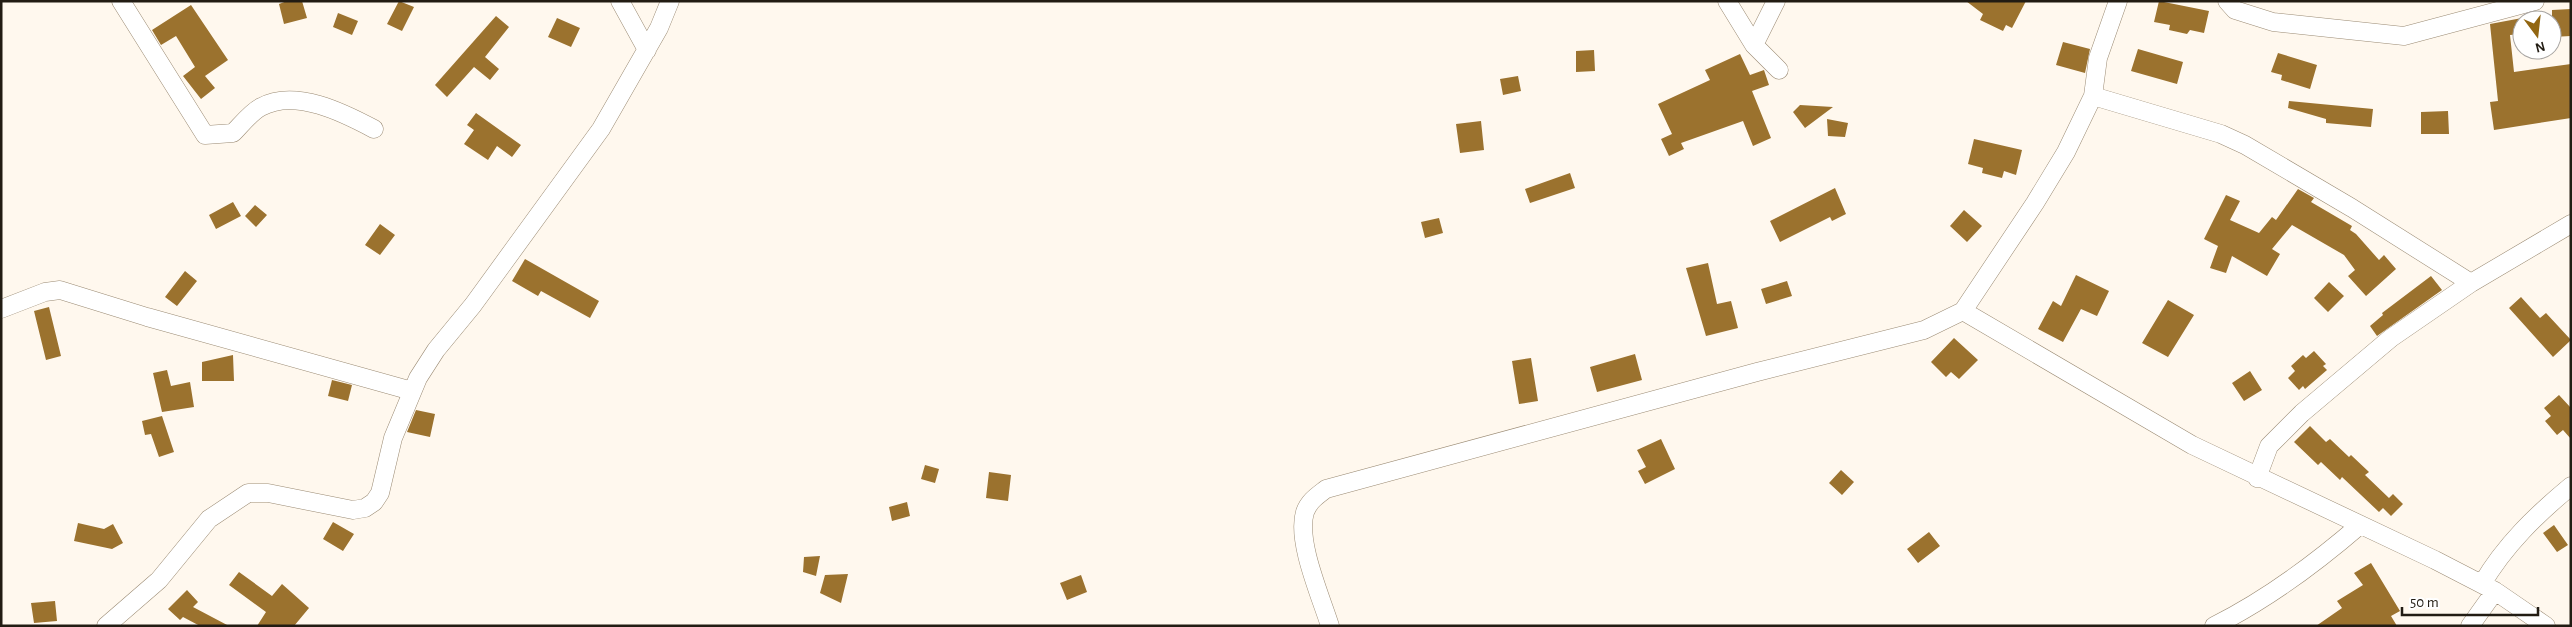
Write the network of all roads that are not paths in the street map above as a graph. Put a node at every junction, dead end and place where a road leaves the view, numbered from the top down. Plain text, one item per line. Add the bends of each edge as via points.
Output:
1 (121, 1) edge
2 (620, 1) edge
3 (670, 1) edge
4 (1727, 1) edge
5 (1776, 1) edge
6 (2118, 1) edge
7 (2227, 1) edge
8 (2535, 1) edge
9 (1754, 45) junction
10 (647, 50) junction
11 (1779, 70) dead end
12 (2093, 96) junction
13 (374, 129) dead end
14 (2571, 224) edge
15 (2471, 284) junction
16 (1, 309) edge
17 (1963, 311) junction
18 (412, 391) junction
19 (2257, 478) junction
20 (2571, 486) edge
21 (2360, 525) junction
22 (2488, 588) junction
23 (106, 626) edge
24 (1330, 626) edge
25 (2214, 626) edge
26 (2470, 626) edge
27 (2546, 626) edge

1 - 13 street via 205,135 233,134 260,107 288,99 340,111
2 - 10 street
3 - 10 street
4 - 9 street
5 - 9 street
6 - 12 street via 2098,58
7 - 8 street via 2235,10 2273,22 2404,36
9 - 11 street
10 - 18 street via 601,129 473,305 436,350
12 - 15 street via 2245,144
12 - 17 street via 2066,152
14 - 15 street
15 - 19 street via 2391,338 2302,413 2270,446
16 - 18 street via 45,292 60,290
17 - 19 street via 2192,445
17 - 24 street via 1924,330 1326,489 1313,499 1303,524 1305,544
18 - 23 street via 393,438 385,477 374,502 354,510 268,493 248,493 209,519 159,580
19 - 21 street
20 - 22 street via 2532,519 2493,564
21 - 22 street
21 - 25 street via 2332,550 2236,615
22 - 26 street
22 - 27 street

